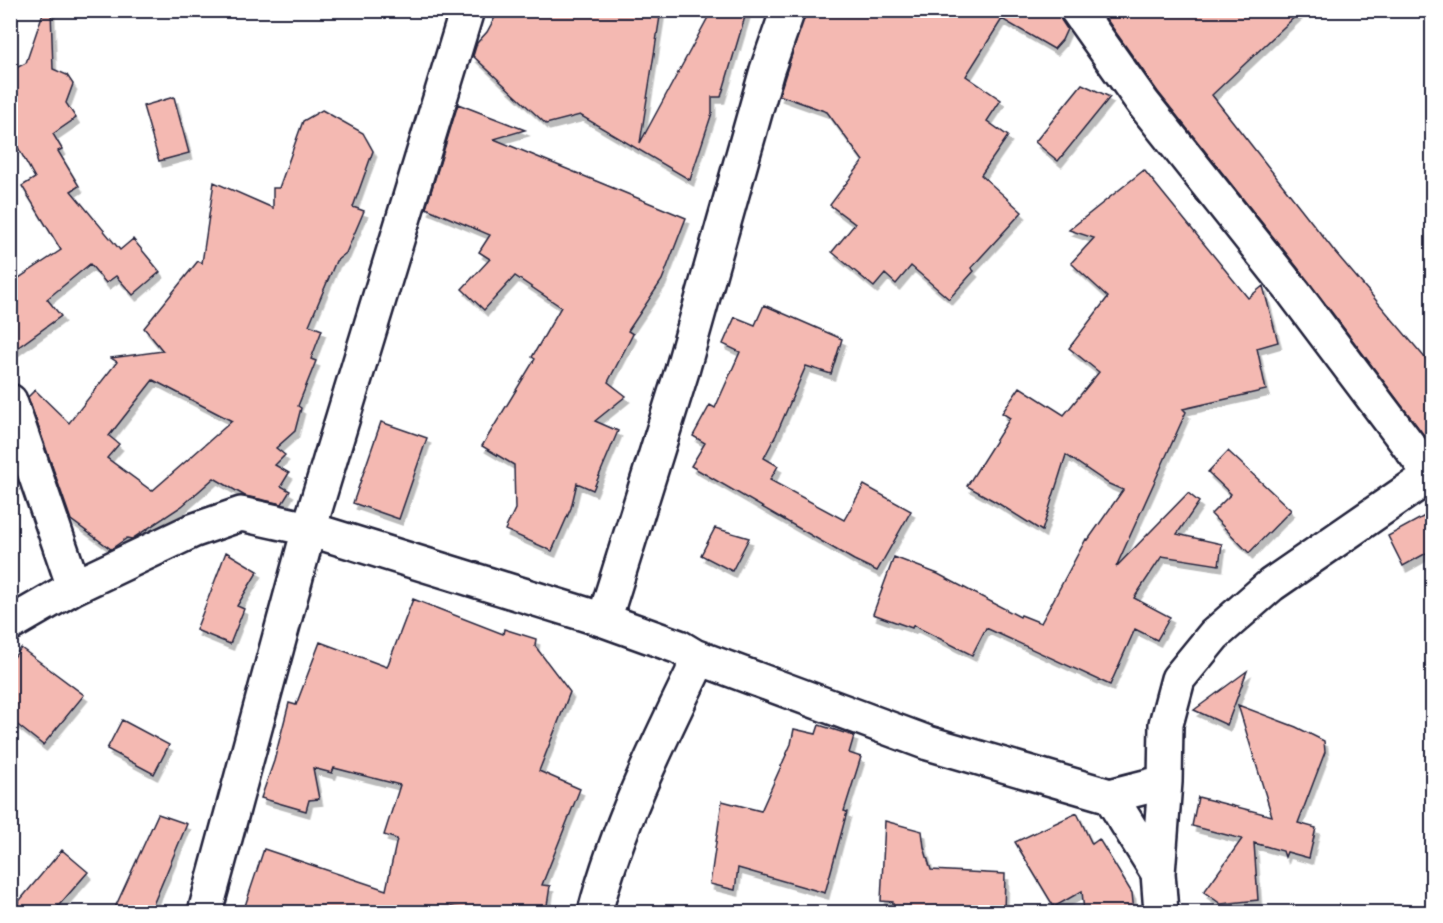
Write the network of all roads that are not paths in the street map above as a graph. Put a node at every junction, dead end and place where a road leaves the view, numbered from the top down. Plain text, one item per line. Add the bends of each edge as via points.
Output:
1 (788, 10) edge
2 (1077, 10) edge
3 (463, 12) edge
4 (10, 401) edge
5 (1432, 474) edge
6 (309, 529) junction
7 (74, 587) junction
8 (604, 620) junction
9 (10, 624) edge
10 (694, 656) junction
11 (1165, 782) junction
12 (1110, 796) junction
13 (1158, 873) junction
14 (205, 912) edge
15 (595, 912) edge
16 (1161, 912) edge

1 - 8 street
2 - 5 street via 1143,103
3 - 6 street
4 - 7 street
5 - 11 street via 1270,585 1214,635 1178,679 1166,724
6 - 7 street via 241,514 192,531
6 - 8 street
6 - 14 street
7 - 9 street
8 - 10 street
10 - 12 street via 928,743
10 - 15 street via 693,672 642,777
11 - 12 street
11 - 13 street
12 - 13 street
13 - 16 street

